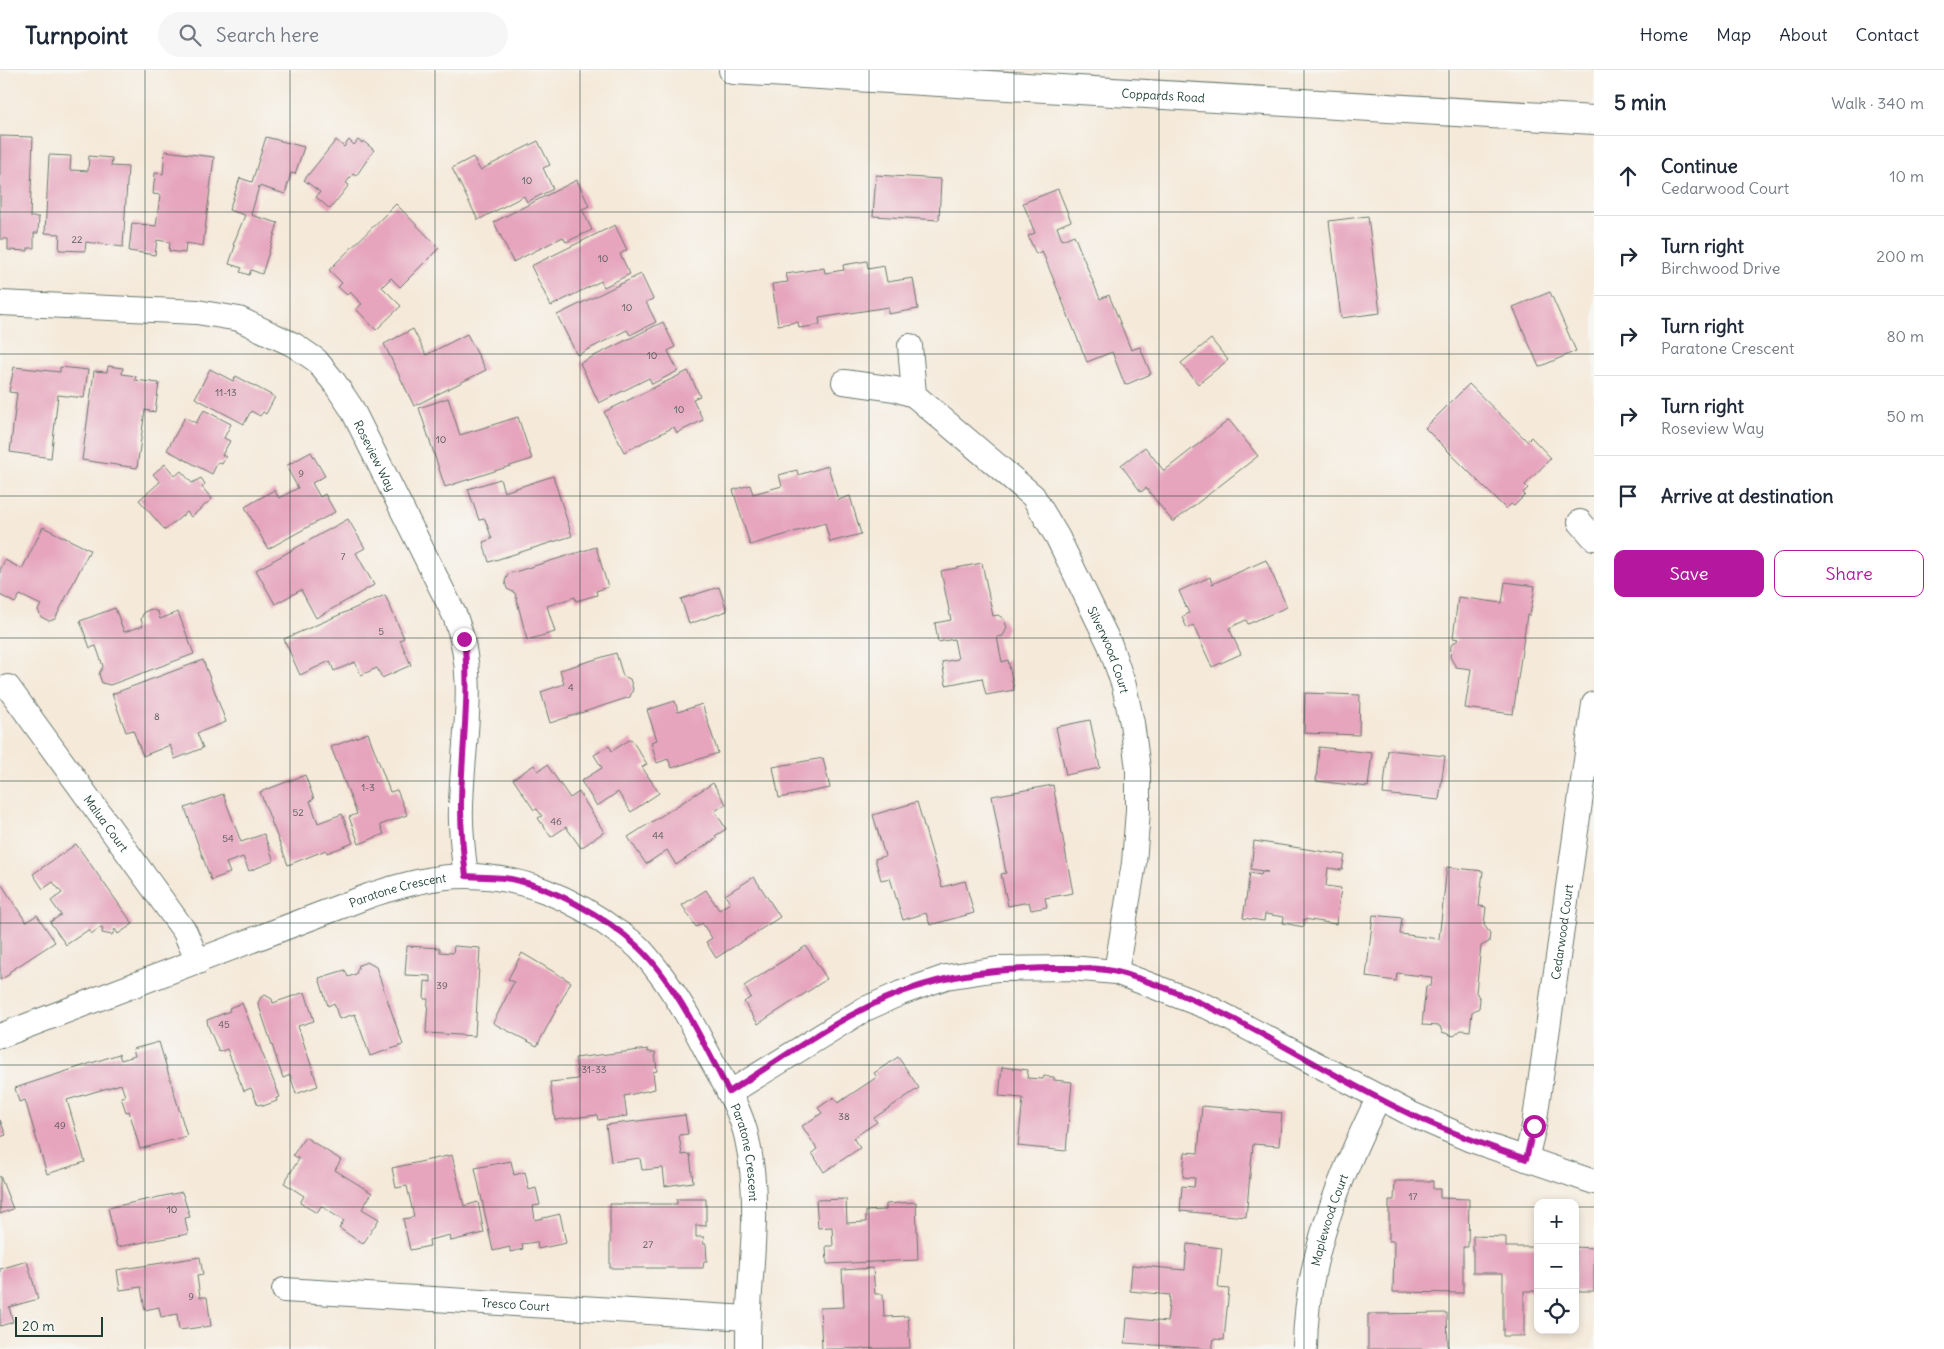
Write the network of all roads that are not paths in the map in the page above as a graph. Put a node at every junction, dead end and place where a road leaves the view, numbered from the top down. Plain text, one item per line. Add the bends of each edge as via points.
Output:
1 (733, 70) edge
2 (1594, 120) edge
3 (0, 303) edge
4 (910, 346) dead end
5 (844, 382) dead end
6 (914, 395) junction
7 (8, 687) dead end
8 (1594, 704) edge
9 (466, 876) junction
10 (198, 962) junction
11 (1116, 972) junction
12 (0, 1036) edge
13 (729, 1092) junction
14 (1379, 1097) junction
15 (1526, 1159) junction
16 (1594, 1182) edge
17 (284, 1290) dead end
18 (748, 1318) junction
19 (748, 1349) edge
20 (1305, 1349) edge

1 - 2 street, Coppards Road
3 - 9 street, Roseview Way via 197,312 239,319 294,345 316,360 334,382 352,409 464,639 468,698 461,806
4 - 6 street
5 - 6 street, Silverwood Court
6 - 11 street, Silverwood Court via 1033,496 1058,538 1110,645 1124,686 1138,769 1134,863
7 - 10 street, Malua Court via 185,932
8 - 15 street, Cedarwood Court via 1534,1126
9 - 10 street, Paratone Crescent via 416,881 371,895
9 - 13 street, Paratone Crescent via 505,878 546,890 600,918 639,948 694,1026
10 - 12 street, Paratone Crescent
11 - 13 street via 1070,968 998,969 946,978 901,992 864,1010
11 - 14 street via 1210,1008
13 - 18 street, Paratone Crescent via 747,1137 754,1187 755,1238
14 - 15 street via 1470,1140
14 - 20 street, Maplewood Court via 1356,1143 1329,1211 1315,1264 1305,1322
15 - 16 street
17 - 18 street, Tresco Court
18 - 19 street, Paratone Crescent

